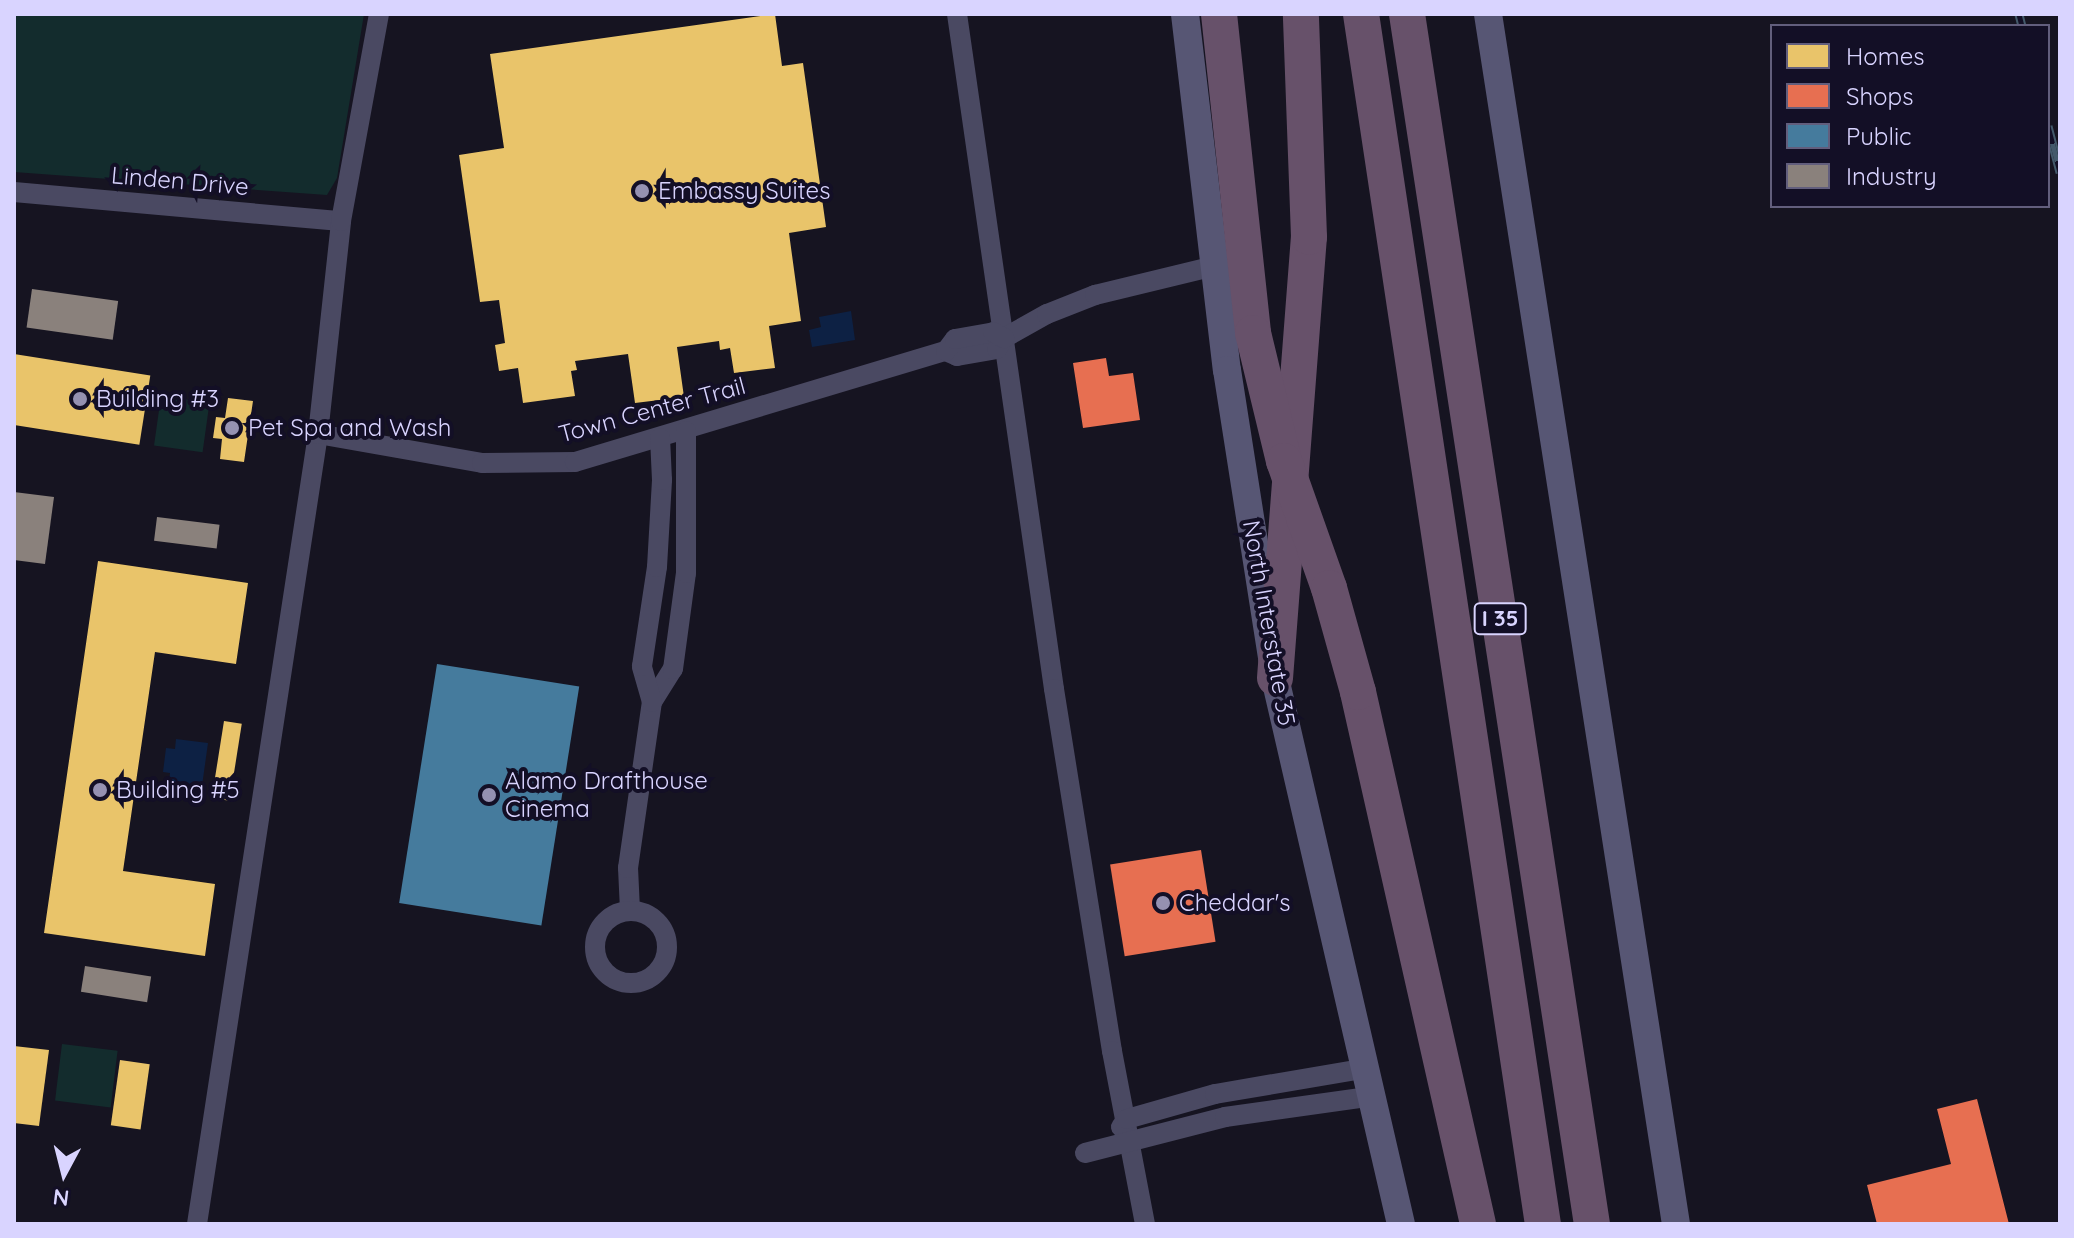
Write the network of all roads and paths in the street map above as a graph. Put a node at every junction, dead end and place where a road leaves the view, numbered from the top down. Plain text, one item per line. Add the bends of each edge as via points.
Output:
1 (379, 14) edge
2 (957, 14) edge
3 (1185, 14) edge
4 (1219, 14) edge
5 (1301, 14) edge
6 (1361, 14) edge
7 (1407, 14) edge
8 (1488, 14) edge
9 (14, 192) edge
10 (341, 221) junction
11 (1215, 266) junction
12 (1004, 338) junction
13 (686, 431) junction
14 (318, 434) junction
15 (660, 438) junction
16 (1275, 678) junction
17 (652, 702) junction
18 (630, 910) junction
19 (657, 971) junction
20 (664, 991) dead end
21 (1367, 1068) junction
22 (1374, 1096) junction
23 (1127, 1119) junction
24 (1121, 1144) junction
25 (1085, 1153) dead end
26 (197, 1224) edge
27 (1145, 1224) edge
28 (1401, 1224) edge
29 (1478, 1224) edge
30 (1543, 1224) edge
31 (1592, 1224) edge
32 (1676, 1224) edge

1 - 10 street
2 - 12 street
3 - 11 main road, North Interstate 35
4 - 29 highway, bridge via 1253,333 1284,461 1329,588 1358,692
5 - 16 highway via 1309,237
6 - 30 highway, I 35
7 - 31 highway, I 35
8 - 32 main road
9 - 10 street, Linden Drive
10 - 14 street
11 - 12 street, Town Center Trail via 1095,295
11 - 16 main road, North Interstate 35
12 - 13 street, Town Center Trail via 997,349 957,356 946,351
12 - 23 street via 1054,689
13 - 15 street, Town Center Trail
13 - 17 street via 686,573 673,669
14 - 15 street, Town Center Trail via 482,463 575,462
14 - 26 street
15 - 17 street via 657,567 642,666
16 - 21 main road, North Interstate 35
17 - 18 street via 628,868
18 - 19 street via 651,916 664,931 667,953
18 - 19 street via 611,917 597,933 596,955 606,984 644,981
19 - 20 street
21 - 22 main road, North Interstate 35
21 - 23 street via 1215,1094
22 - 24 street via 1225,1117
22 - 28 main road, North Interstate 35
23 - 24 street
24 - 25 street
24 - 27 street

